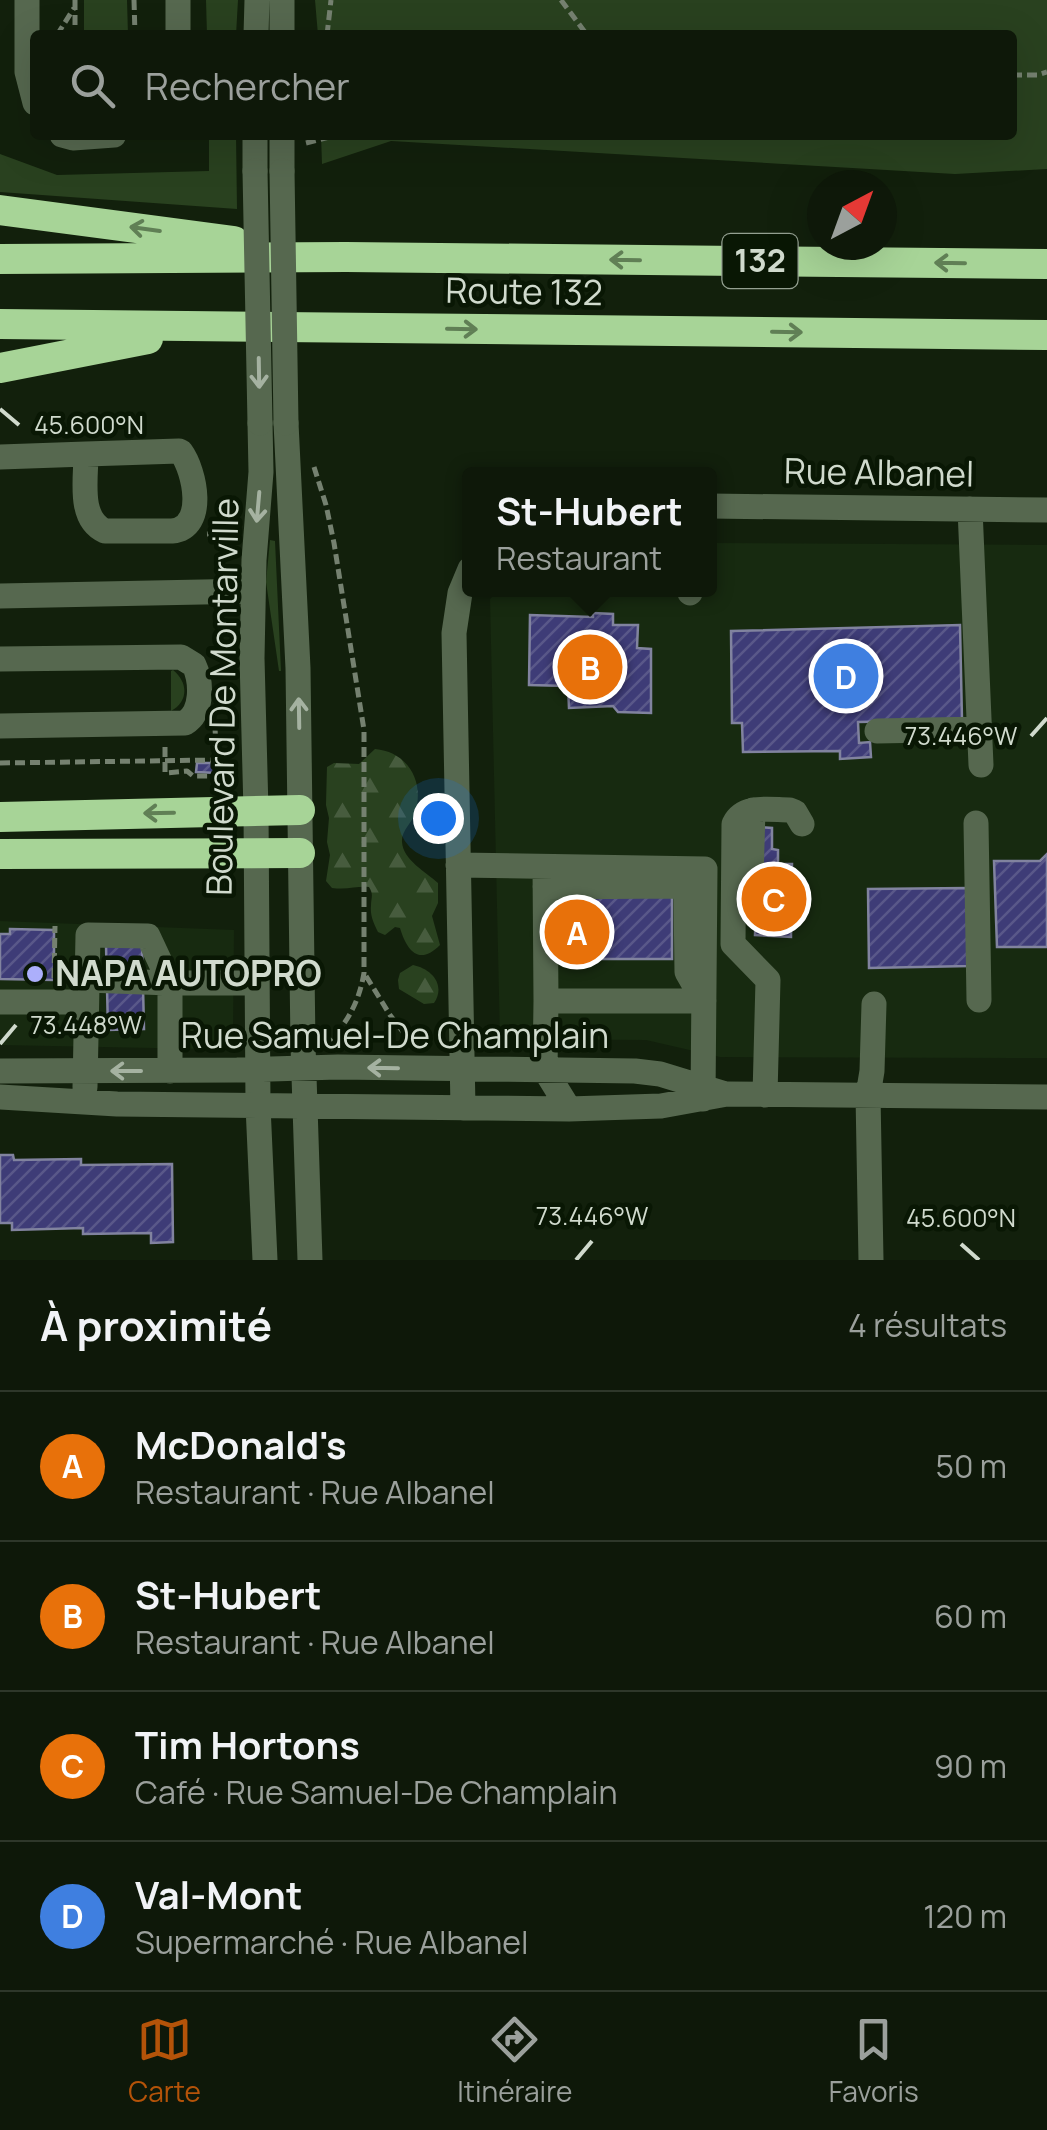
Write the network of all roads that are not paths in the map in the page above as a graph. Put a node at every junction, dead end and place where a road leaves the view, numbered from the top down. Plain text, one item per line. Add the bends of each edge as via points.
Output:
1 (27, 0) edge
2 (178, 0) edge
3 (257, 0) edge
4 (282, 0) edge
5 (178, 30) edge
6 (256, 30) edge
7 (282, 30) edge
8 (30, 86) edge
9 (255, 140) edge
10 (294, 140) edge
11 (0, 210) edge
12 (346, 257) junction
13 (0, 259) edge
14 (1047, 264) edge
15 (0, 324) edge
16 (210, 326) junction
17 (1043, 336) edge
18 (0, 368) edge
19 (86, 454) junction
20 (0, 457) edge
21 (717, 506) edge
22 (970, 508) junction
23 (1047, 510) edge
24 (462, 588) edge
25 (252, 591) junction
26 (0, 596) edge
27 (0, 660) edge
28 (0, 726) edge
29 (981, 728) junction
30 (877, 731) dead end
31 (981, 765) dead end
32 (300, 810) junction
33 (256, 811) junction
34 (0, 816) edge
35 (802, 824) dead end
36 (976, 824) dead end
37 (300, 853) junction
38 (0, 854) edge
39 (256, 854) junction
40 (458, 865) junction
41 (545, 877) junction
42 (257, 982) junction
43 (170, 983) junction
44 (87, 991) junction
45 (979, 1000) dead end
46 (546, 1001) junction
47 (704, 1001) junction
48 (0, 1002) edge
49 (874, 1004) dead end
50 (303, 1069) junction
51 (85, 1070) junction
52 (170, 1070) junction
53 (258, 1070) junction
54 (463, 1070) junction
55 (545, 1070) junction
56 (0, 1071) edge
57 (711, 1094) junction
58 (765, 1095) junction
59 (868, 1095) junction
60 (1047, 1096) edge
61 (0, 1097) edge
62 (84, 1102) junction
63 (258, 1106) junction
64 (305, 1107) junction
65 (463, 1108) junction
66 (569, 1109) junction
67 (265, 1260) edge
68 (310, 1260) edge
69 (870, 1260) edge

1 - 8 street
2 - 5 street
3 - 6 street
4 - 7 street
9 -> 25 street, Boulevard De Montarville, bridge via 261,472
32 -> 10 street, Boulevard De Montarville, bridge via 282,170
12 -> 11 highway
12 - 13 highway, Route 132 / 132
14 -> 12 highway, Route 132 / 132
15 - 16 highway, Route 132 / 132
16 -> 17 highway, Route 132 / 132
16 - 18 highway
19 - 19 street via 184,453 194,489 188,525 95,526 86,509
19 - 20 street
21 - 22 street, Rue Albanel
22 - 23 street, Rue Albanel
22 - 29 street
24 - 40 street via 454,619
25 - 26 street
25 - 33 street, Boulevard De Montarville
27 - 28 street via 181,657 194,665 198,679 197,710 185,722
29 - 30 street
29 - 31 street
32 - 33 highway
32 - 37 street, Boulevard De Montarville
33 -> 34 highway
33 - 39 street, Boulevard De Montarville
35 - 58 street via 790,810 752,810 734,824 733,944 768,980
36 - 45 street
37 - 39 highway
37 - 50 street, Boulevard De Montarville
38 - 39 highway
39 - 42 street, Boulevard De Montarville
40 - 41 street
40 - 54 street
41 - 46 street
41 - 47 street via 705,869
42 - 43 street
42 - 53 street, Boulevard De Montarville
43 - 44 street
43 - 44 street via 148,936 88,934
43 - 52 street
44 - 48 street
44 - 51 street
46 - 47 street
46 - 55 street
47 - 57 street
49 - 59 street
50 - 53 street, Rue Samuel-De Champlain
54 -> 50 street, Rue Samuel-De Champlain
50 - 64 street, Boulevard De Montarville
52 -> 51 street, Rue Samuel-De Champlain
51 - 56 street, Rue Samuel-De Champlain
51 - 62 street
52 - 53 street, Rue Samuel-De Champlain
53 - 63 street, Boulevard De Montarville
54 - 55 street, Rue Samuel-De Champlain
54 - 65 street
55 - 57 street, Rue Samuel-De Champlain via 660,1074
55 - 66 street
57 - 58 street, Rue Samuel-De Champlain
57 - 66 street, Rue Samuel-De Champlain via 660,1106
58 - 59 street, Rue Samuel-De Champlain
59 - 60 street, Rue Samuel-De Champlain
59 - 69 street
61 - 62 street, Rue Samuel-De Champlain
62 - 63 street, Rue Samuel-De Champlain
63 - 64 street, Rue Samuel-De Champlain
63 - 67 street, Boulevard De Montarville
64 - 65 street, Rue Samuel-De Champlain
64 - 68 street, Boulevard De Montarville
65 - 66 street, Rue Samuel-De Champlain

